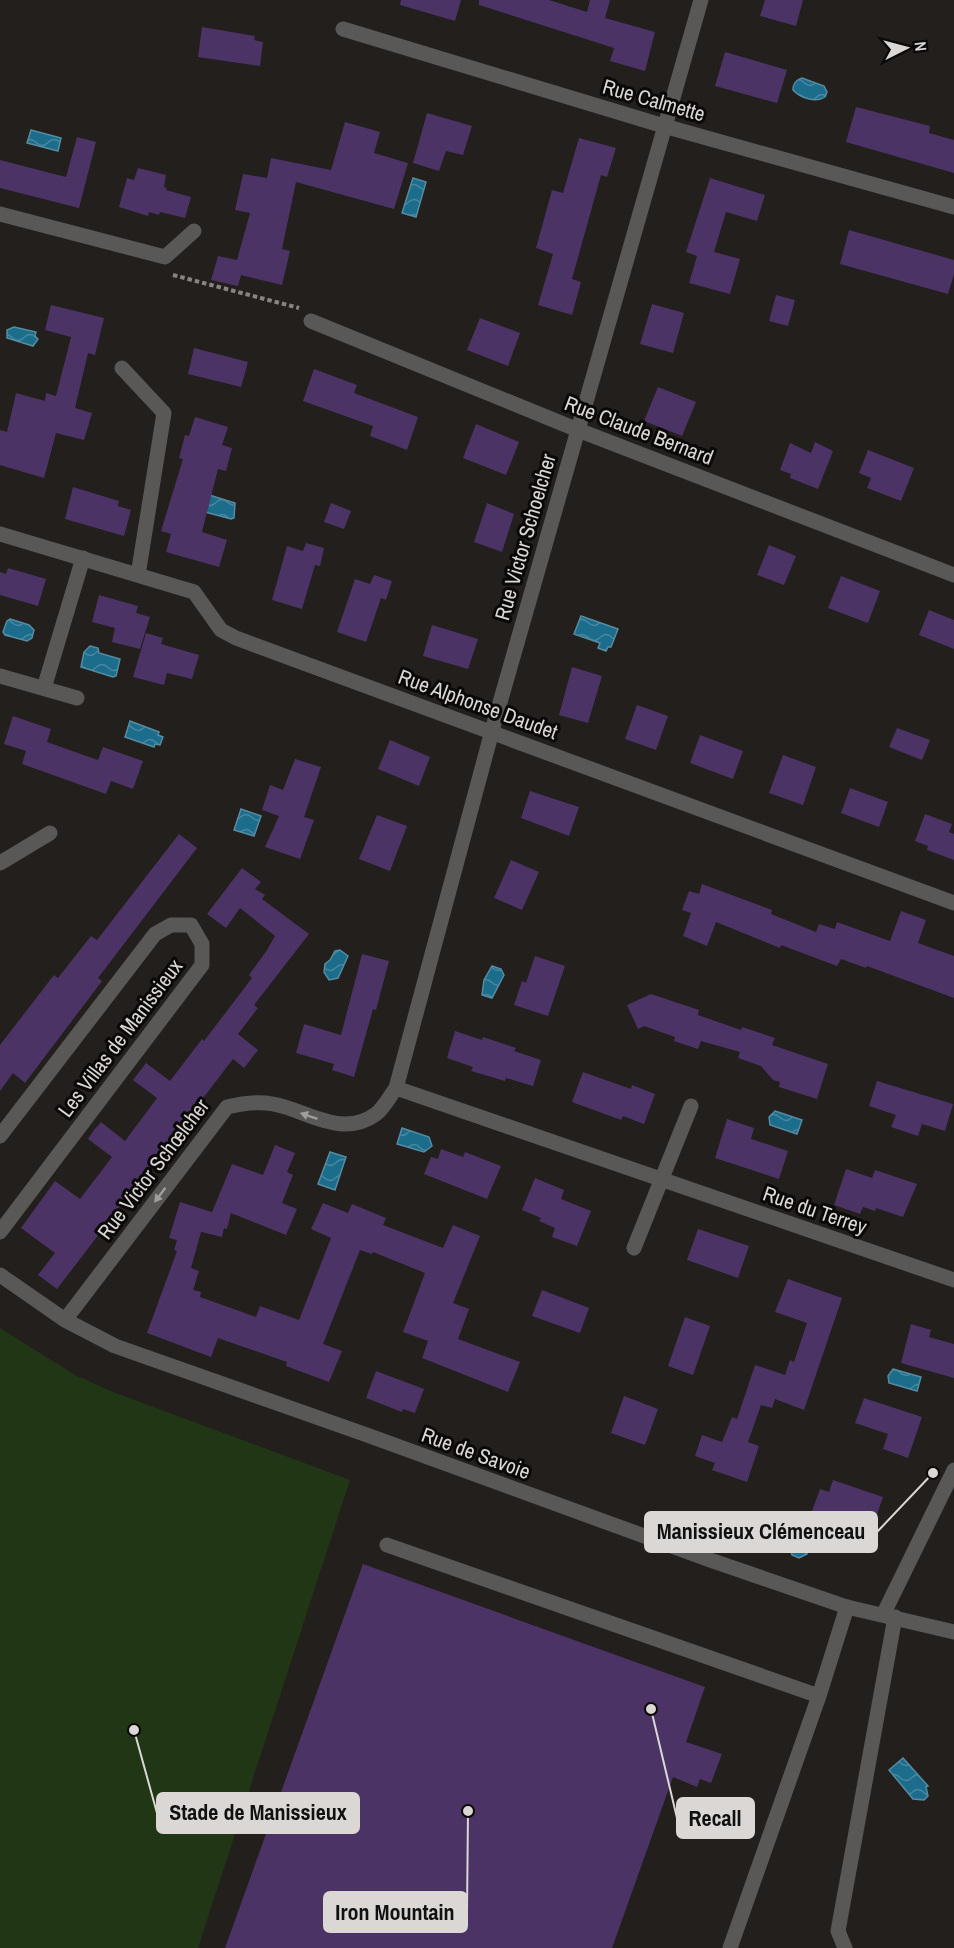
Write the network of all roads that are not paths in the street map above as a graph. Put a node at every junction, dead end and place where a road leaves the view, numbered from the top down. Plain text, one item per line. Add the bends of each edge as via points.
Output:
1 (701, 0) edge
2 (344, 29) dead end
3 (664, 126) junction
4 (954, 207) edge
5 (0, 214) edge
6 (194, 231) dead end
7 (311, 321) dead end
8 (122, 368) dead end
9 (578, 430) junction
10 (0, 534) edge
11 (83, 558) junction
12 (138, 575) junction
13 (954, 575) edge
14 (0, 676) edge
15 (44, 688) junction
16 (77, 698) dead end
17 (492, 731) junction
18 (50, 833) dead end
19 (0, 863) edge
20 (954, 903) edge
21 (396, 1088) junction
22 (691, 1106) dead end
23 (0, 1136) edge
24 (662, 1179) junction
25 (0, 1232) edge
26 (634, 1248) dead end
27 (0, 1275) edge
28 (954, 1280) edge
29 (65, 1320) junction
30 (954, 1470) edge
31 (387, 1545) dead end
32 (847, 1607) junction
33 (889, 1616) junction
34 (954, 1632) edge
35 (819, 1696) junction
36 (730, 1948) edge
37 (845, 1948) edge

1 - 3 street, Rue Victor Schoelcher
2 - 3 street, Rue Calmette
3 - 4 street, Rue Calmette
3 - 9 street, Rue Victor Schoelcher
5 - 6 street via 165,257
7 - 9 street, Rue Claude Bernard
8 - 12 street via 164,412
9 - 13 street, Rue Claude Bernard
9 - 17 street, Rue Victor Schoelcher
10 - 11 street, Rue Alphonse Daudet
11 - 12 street, Rue Alphonse Daudet
11 - 15 street
12 - 17 street, Rue Alphonse Daudet via 194,592 221,630 236,638
14 - 15 street
15 - 16 street
17 - 20 street, Rue Alphonse Daudet
17 - 21 street, Rue Victor Schoelcher
18 - 19 street
21 - 24 street, Rue du Terrey
21 -> 29 street, Rue Victor Schœlcher via 377,1113 354,1122 332,1124 275,1104 248,1102 227,1107
22 - 24 street
23 - 25 street, Les Villas de Manissieux via 155,934 171,925 191,925 202,944 202,965
24 - 26 street
24 - 28 street, Rue du Terrey
27 - 29 street, Rue de Savoie
29 - 32 street, Rue de Savoie via 115,1346
30 - 33 street
31 - 35 street
32 - 33 street, Rue de Savoie
32 - 35 street
33 - 34 street, Rue de Savoie
33 - 37 street via 838,1930
35 - 36 street

